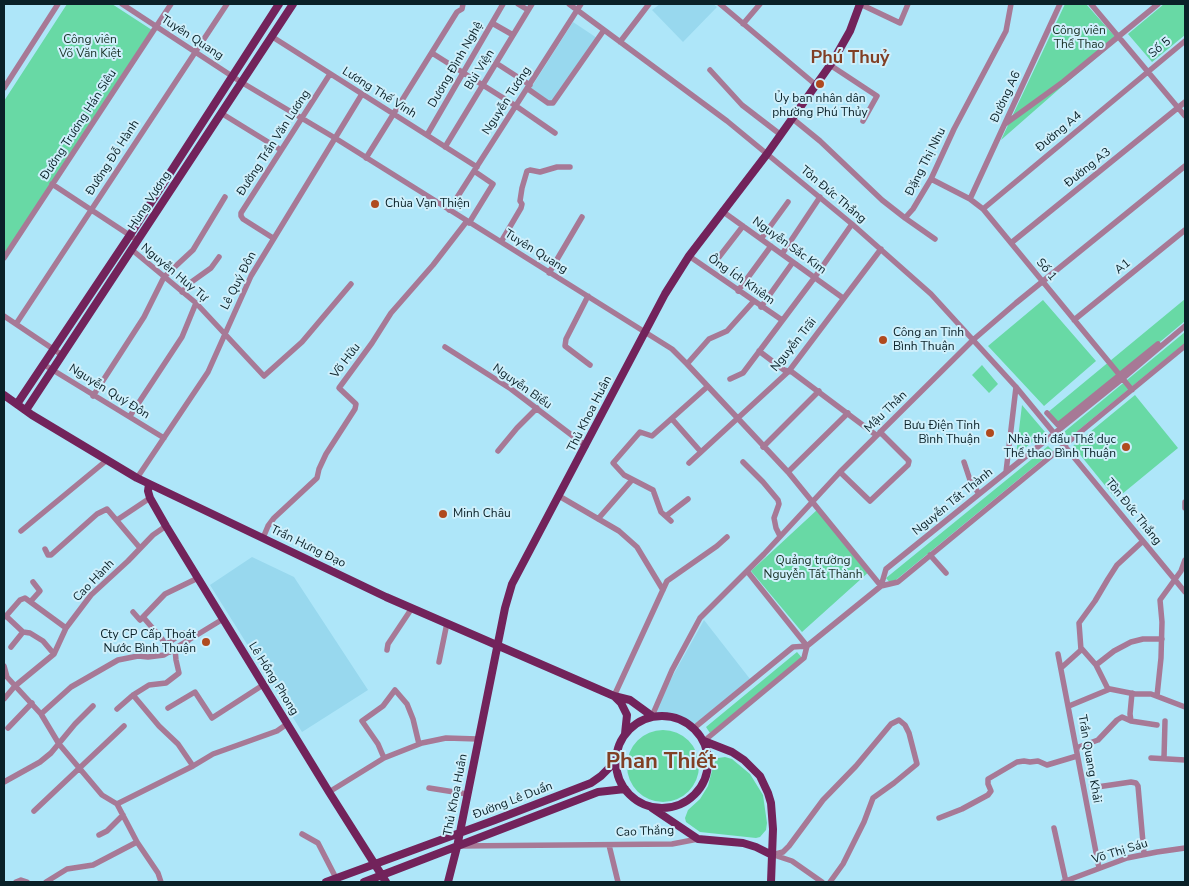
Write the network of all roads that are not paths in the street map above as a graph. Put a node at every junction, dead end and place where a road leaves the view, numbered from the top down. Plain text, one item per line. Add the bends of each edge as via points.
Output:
1 (58, 4) edge
2 (122, 4) edge
3 (171, 4) edge
4 (227, 4) edge
5 (280, 4) edge
6 (293, 4) edge
7 (463, 4) edge
8 (503, 4) edge
9 (518, 4) edge
10 (532, 4) edge
11 (570, 4) edge
12 (581, 4) edge
13 (649, 4) edge
14 (720, 4) edge
15 (760, 4) edge
16 (860, 4) edge
17 (908, 4) edge
18 (1011, 4) edge
19 (1060, 4) edge
20 (1091, 4) edge
21 (1158, 4) edge
22 (528, 10) junction
23 (578, 10) junction
24 (492, 23) junction
25 (743, 24) junction
26 (156, 26) junction
27 (604, 30) junction
28 (513, 35) junction
29 (271, 36) junction
30 (1118, 36) junction
31 (1185, 41) edge
32 (620, 42) junction
33 (195, 52) junction
34 (432, 53) junction
35 (496, 63) junction
36 (830, 64) junction
37 (710, 70) dead end
38 (1147, 71) junction
39 (464, 73) junction
40 (330, 74) junction
41 (233, 77) junction
42 (241, 82) junction
43 (483, 85) junction
44 (816, 85) junction
45 (529, 87) junction
46 (4, 88) edge
47 (362, 94) junction
48 (1185, 102) edge
49 (516, 106) junction
50 (1178, 108) junction
51 (221, 113) junction
52 (394, 114) junction
53 (1185, 116) edge
54 (302, 118) junction
55 (793, 119) junction
56 (863, 121) dead end
57 (1004, 125) junction
58 (555, 133) dead end
59 (427, 135) junction
60 (781, 135) junction
61 (335, 138) junction
62 (445, 147) junction
63 (281, 150) junction
64 (767, 154) junction
65 (366, 158) junction
66 (1185, 166) edge
67 (570, 167) dead end
68 (476, 169) junction
69 (931, 179) junction
70 (52, 184) junction
71 (225, 197) dead end
72 (820, 197) junction
73 (970, 199) junction
74 (788, 202) dead end
75 (982, 209) junction
76 (91, 210) junction
77 (449, 210) junction
78 (722, 211) junction
79 (582, 217) dead end
80 (906, 218) junction
81 (468, 222) junction
82 (852, 224) junction
83 (743, 226) junction
84 (1185, 230) edge
85 (130, 235) junction
86 (273, 238) junction
87 (935, 238) dead end
88 (761, 239) junction
89 (137, 240) junction
90 (501, 242) junction
91 (1011, 243) junction
92 (771, 246) junction
93 (881, 249) junction
94 (131, 250) junction
95 (782, 254) junction
96 (689, 256) junction
97 (220, 257) dead end
98 (4, 258) edge
99 (719, 258) dead end
100 (793, 262) junction
101 (549, 273) junction
102 (164, 277) junction
103 (815, 277) junction
104 (1043, 282) junction
105 (352, 284) dead end
106 (738, 291) junction
107 (182, 292) junction
108 (588, 296) junction
109 (844, 298) junction
110 (753, 302) junction
111 (196, 304) junction
112 (761, 307) junction
113 (4, 316) edge
114 (782, 320) junction
115 (1074, 320) junction
116 (1185, 322) edge
117 (16, 324) junction
118 (1185, 326) edge
119 (225, 332) junction
120 (644, 332) junction
121 (973, 340) junction
122 (1185, 346) edge
123 (445, 347) dead end
124 (53, 348) junction
125 (759, 352) junction
126 (62, 354) junction
127 (43, 364) junction
128 (687, 364) junction
129 (590, 365) dead end
130 (53, 369) junction
131 (789, 371) junction
132 (1121, 377) junction
133 (730, 379) dead end
134 (707, 387) junction
135 (1016, 387) junction
136 (1132, 390) junction
137 (819, 391) junction
138 (4, 395) edge
139 (93, 396) junction
140 (17, 404) junction
141 (537, 408) junction
142 (26, 410) junction
143 (848, 413) junction
144 (1047, 413) dead end
145 (130, 416) junction
146 (737, 418) junction
147 (672, 419) junction
148 (1055, 433) junction
149 (878, 434) junction
150 (164, 438) junction
151 (1064, 445) junction
152 (586, 446) junction
153 (763, 447) junction
154 (498, 451) dead end
155 (701, 452) junction
156 (107, 460) junction
157 (743, 462) dead end
158 (964, 462) dead end
159 (689, 463) dead end
160 (788, 472) junction
161 (840, 472) junction
162 (1006, 472) junction
163 (137, 478) junction
164 (632, 480) junction
165 (149, 484) junction
166 (979, 494) junction
167 (559, 496) junction
168 (150, 498) junction
169 (688, 499) dead end
170 (812, 500) junction
171 (1185, 502) edge
172 (1185, 508) edge
173 (598, 519) junction
174 (117, 520) junction
175 (166, 526) junction
176 (21, 531) dead end
177 (780, 536) junction
178 (727, 537) dead end
179 (264, 538) junction
180 (1143, 541) junction
181 (45, 548) dead end
182 (140, 548) junction
183 (930, 554) junction
184 (1185, 560) edge
185 (747, 571) junction
186 (946, 573) dead end
187 (198, 578) junction
188 (1175, 579) junction
189 (33, 582) dead end
190 (880, 586) junction
191 (663, 590) junction
192 (1185, 592) edge
193 (31, 601) junction
194 (412, 608) junction
195 (133, 612) dead end
196 (5, 614) edge
197 (144, 618) junction
198 (223, 619) junction
199 (447, 623) junction
200 (66, 628) junction
201 (23, 632) junction
202 (1162, 639) junction
203 (188, 641) junction
204 (165, 645) junction
205 (498, 645) junction
206 (807, 646) junction
207 (11, 647) dead end
208 (1082, 648) junction
209 (172, 650) junction
210 (387, 650) dead end
211 (54, 654) junction
212 (1058, 654) dead end
213 (439, 662) dead end
214 (1096, 665) junction
215 (4, 666) edge
216 (1061, 668) junction
217 (264, 685) junction
218 (15, 686) junction
219 (1108, 689) junction
220 (1132, 693) junction
221 (133, 695) junction
222 (614, 696) junction
223 (1157, 696) junction
224 (4, 699) edge
225 (32, 703) junction
226 (93, 706) dead end
227 (1069, 706) junction
228 (168, 708) dead end
229 (1185, 708) edge
230 (116, 710) dead end
231 (41, 714) junction
232 (652, 716) junction
233 (1131, 721) junction
234 (1166, 721) dead end
235 (287, 724) junction
236 (1157, 725) dead end
237 (124, 726) dead end
238 (8, 728) dead end
239 (694, 728) junction
240 (625, 734) junction
241 (478, 739) junction
242 (704, 741) junction
243 (58, 744) junction
244 (419, 744) junction
245 (1076, 748) junction
246 (1077, 756) junction
247 (384, 758) junction
248 (1151, 758) dead end
249 (1164, 758) junction
250 (1185, 760) edge
251 (616, 761) junction
252 (193, 766) junction
253 (80, 769) junction
254 (4, 782) edge
255 (1097, 787) dead end
256 (429, 788) dead end
257 (625, 790) junction
258 (329, 792) junction
259 (467, 794) junction
260 (117, 804) junction
261 (648, 806) junction
262 (34, 811) dead end
263 (123, 815) junction
264 (939, 818) dead end
265 (1054, 828) dead end
266 (460, 833) junction
267 (99, 834) dead end
268 (302, 834) dead end
269 (698, 838) junction
270 (137, 842) junction
271 (608, 845) junction
272 (457, 846) junction
273 (1185, 848) edge
274 (772, 854) junction
275 (1144, 854) junction
276 (375, 864) junction
277 (1099, 868) junction
278 (336, 878) junction
279 (384, 879) edge
280 (1077, 879) edge
281 (16, 882) edge
282 (26, 882) edge
283 (46, 882) edge
284 (161, 882) edge
285 (326, 882) edge
286 (364, 882) edge
287 (448, 882) edge
288 (618, 882) edge
289 (771, 882) edge
290 (822, 882) edge
291 (830, 882) edge
292 (1065, 882) edge

1 - 46 street
2 - 26 street, Tuyên Quang
3 - 26 street, Đường Trương Hán Siêu
4 - 33 street, Đường Đỗ Hành
5 - 41 main road, Hùng Vương
6 - 29 main road, Hùng Vương
7 - 34 street
8 - 24 street, Dương Đình Nghệ
9 - 22 street
10 - 22 street, Bùi Viện
11 - 23 street, Tôn Đức Thắng
12 - 23 street, Nguyễn Tương
13 - 32 street
14 - 25 street
15 - 25 street
16 - 17 street via 900,23
16 - 36 main road, Thủ Khoa Huân via 850,31
18 - 69 street, Đặng Thị Nhu via 1006,31
19 - 57 street, Đường A6
20 - 30 street
21 - 30 street
22 - 28 street, Bùi Viện
23 - 27 street, Tôn Đức Thắng
23 - 45 street, Nguyễn Tương
24 - 28 street
24 - 39 street, Dương Đình Nghệ
25 - 44 street
26 - 33 street, Tuyên Quang
26 - 70 street, Đường Trương Hán Siêu
27 - 32 street, Tôn Đức Thắng
27 - 45 street via 553,103 548,103
28 - 35 street, Bùi Viện
29 - 40 street, Lương Thế Vinh
29 - 42 main road, Hùng Vương
30 - 38 street
30 - 57 street
31 - 38 street, Số 5
32 - 64 street, Tôn Đức Thắng
33 - 41 street, Tuyên Quang
33 - 76 street, Đường Đỗ Hành
34 - 39 street
34 - 52 street
35 - 43 street, Bùi Viện
35 - 45 street
36 - 44 main road, Thủ Khoa Huân
36 - 56 street via 877,96
37 - 60 street via 742,105
38 - 50 street
38 - 75 street, Đường A4
39 - 43 street
39 - 59 street, Dương Đình Nghệ
40 - 47 street, Lương Thế Vinh
40 - 54 street, Đường Trần Văn Lương
41 - 42 street, Tuyên Quang
41 - 85 main road, Hùng Vương
42 - 51 main road, Hùng Vương
42 - 54 street, Tuyên Quang
43 - 49 street
43 - 62 street, Bùi Viện
44 - 55 main road, Thủ Khoa Huân
45 - 49 street, Nguyễn Tương
47 - 52 street, Lương Thế Vinh
47 - 61 street, Lê Quý Đôn
48 - 50 street, Đường A3
49 - 58 street
49 - 68 street, Nguyễn Tương
50 - 53 street
50 - 91 street, Đường A3
51 - 63 street
51 - 89 main road, Hùng Vương
52 - 59 street, Lương Thế Vinh
52 - 65 street
54 - 61 street, Tuyên Quang
54 - 63 street, Đường Trần Văn Lương
55 - 60 main road, Thủ Khoa Huân
55 - 80 street
57 - 73 street, Đường A6
59 - 62 street, Lương Thế Vinh
60 - 64 main road, Thủ Khoa Huân
61 - 65 street, Tuyên Quang
61 - 86 street, Lê Quý Đôn
62 - 68 street, Lương Thế Vinh
63 - 86 street, Đường Trần Văn Lương via 241,216
64 - 72 street, Tôn Đức Thắng
64 - 78 main road, Thủ Khoa Huân
65 - 77 street, Tuyên Quang
66 - 104 street, Mậu Thân
67 - 90 street via 527,171 521,208
68 - 77 street, Nguyễn Tương
68 - 81 street, Lương Thế Vinh via 493,184
69 - 73 street, Số 1
69 - 80 street, Đặng Thị Nhu
70 - 76 street
70 - 98 street, Đường Trương Hán Siêu
71 - 102 street via 193,250
72 - 82 street, Tôn Đức Thắng
72 - 95 street
73 - 75 street, Số 1
74 - 88 street
75 - 91 street, Số 1
76 - 85 street
76 - 117 street, Đường Đỗ Hành
77 - 81 street, Tuyên Quang
78 - 83 street, Nguyễn Sắc Kim
78 - 96 main road, Thủ Khoa Huân
79 - 101 street
80 - 87 street
81 - 90 street, Tuyên Quang
81 - 179 street, Võ Hữu via 391,313 339,388 356,404 355,409 326,454 317,478 274,518
82 - 93 street, Tôn Đức Thắng
82 - 103 street
83 - 88 street, Nguyễn Sắc Kim
83 - 99 street
84 - 115 street, A1
85 - 89 street
85 - 124 main road, Hùng Vương
86 - 119 street, Lê Quý Đôn via 242,293
88 - 92 street, Nguyễn Sắc Kim
89 - 94 main road, Hùng Vương
90 - 101 street, Tuyên Quang
91 - 104 street, Số 1
92 - 95 street, Nguyễn Sắc Kim
92 - 106 street
93 - 109 street, Nguyễn Trãi
93 - 121 street, Tôn Đức Thắng via 931,294
94 - 102 street, Nguyễn Huy Tự
94 - 126 main road, Hùng Vương
95 - 100 street, Nguyễn Sắc Kim
96 - 106 street, Ông Ích Khiêm
96 - 120 main road, Thủ Khoa Huân
97 - 107 street
100 - 103 street, Nguyễn Sắc Kim
100 - 112 street
101 - 108 street, Tuyên Quang
102 - 107 street, Nguyễn Huy Tự
102 - 139 street via 144,316
103 - 109 street, Nguyễn Sắc Kim
103 - 114 street
104 - 115 street, Số 1
104 - 121 street, Mậu Thân
105 - 119 street, Nguyễn Huy Tự via 302,342 264,376
106 - 110 street, Ông Ích Khiêm
107 - 111 street, Nguyễn Huy Tự
108 - 120 street, Tuyên Quang
108 - 129 street via 565,346
109 - 131 street, Nguyễn Trãi
110 - 112 street, Ông Ích Khiêm
110 - 128 street via 727,331 709,339
111 - 119 street, Nguyễn Huy Tự
111 - 145 street via 182,337
112 - 114 street, Ông Ích Khiêm
113 - 117 street
114 - 125 street
115 - 132 street, Số 1
116 - 132 street
117 - 124 street
118 - 132 street, Nguyễn Tất Thành
119 - 150 street, Lê Quý Đôn via 208,372
120 - 128 street, Tuyên Quang via 666,345
120 - 152 main road, Thủ Khoa Huân
121 - 135 street, Tôn Đức Thắng
121 - 149 street, Mậu Thân
122 - 136 street, Nguyễn Tất Thành
123 - 141 street, Nguyễn Biểu
124 - 126 street
124 - 127 main road, Hùng Vương
125 - 131 street
125 - 133 street via 743,373
126 - 130 main road, Hùng Vương
127 - 130 street, Nguyễn Quý Đôn
127 - 140 main road, Hùng Vương
128 - 134 street, Tuyên Quang
130 - 139 street, Nguyễn Quý Đôn
130 - 142 main road, Hùng Vương
131 - 137 street
131 - 146 street, Nguyễn Trãi
132 - 136 street, Số 1
132 - 144 street via 1058,425
132 - 148 street, Nguyễn Tất Thành
134 - 146 street, Tuyên Quang
134 - 147 street
135 - 148 street, Tôn Đức Thắng
135 - 162 street
136 - 151 street, Nguyễn Tất Thành
137 - 143 street
137 - 153 street
138 - 140 main road, Trần Hưng Đạo
139 - 145 street, Nguyễn Quý Đôn
140 - 142 main road, Trần Hưng Đạo
141 - 152 street, Nguyễn Biểu
141 - 154 street
142 - 156 main road, Trần Hưng Đạo
143 - 149 street
143 - 160 street
145 - 150 street, Nguyễn Quý Đôn
146 - 153 street, Tuyên Quang
146 - 155 street, Nguyễn Trãi
147 - 155 street
147 - 164 street via 652,436 640,432 613,463
148 - 151 street, Tôn Đức Thắng
148 - 162 street, Nguyễn Tất Thành
149 - 161 street, Mậu Thân
149 - 161 street via 909,461 908,465 870,501
150 - 163 street, Lê Quý Đôn
151 - 180 street, Tôn Đức Thắng
151 - 183 street, Nguyễn Tất Thành
152 - 167 main road, Thủ Khoa Huân
153 - 160 street, Tuyên Quang
155 - 159 street, Nguyễn Trãi
156 - 163 main road, Trần Hưng Đạo
156 - 176 street
157 - 177 street via 778,500 774,518
158 - 166 street
160 - 170 street, Tuyên Quang
161 - 170 street, Mậu Thân
162 - 166 street, Nguyễn Tất Thành
163 - 165 main road, Trần Hưng Đạo
164 - 169 street via 653,490 661,512 668,519
164 - 173 street
165 - 168 main road, Lê Hồng Phong
165 - 179 main road, Trần Hưng Đạo
166 - 190 street, Nguyễn Tất Thành via 886,569
167 - 173 street
167 - 205 main road, Thủ Khoa Huân via 512,584
168 - 174 street
168 - 175 main road, Lê Hồng Phong
170 - 177 street, Mậu Thân
170 - 190 street, Tuyên Quang
171 - 172 street
173 - 191 street via 637,547
174 - 181 street via 105,509 51,555
174 - 182 street
175 - 182 street, Cao Hành
175 - 187 main road, Lê Hồng Phong
177 - 185 street, Mậu Thân
178 - 191 street via 667,581
179 - 194 main road, Trần Hưng Đạo
180 - 188 street, Tôn Đức Thắng
180 - 208 street via 1114,569 1080,621 1078,628
182 - 200 street, Cao Hành via 91,595
183 - 186 street
183 - 190 street, Nguyễn Tất Thành via 898,582
184 - 188 street
185 - 206 street
185 - 232 street, Mậu Thân via 700,618
187 - 197 street via 165,594
187 - 198 main road, Lê Hồng Phong
188 - 192 street, Tôn Đức Thắng
188 - 202 street via 1160,600
189 - 193 street via 40,591
190 - 206 street, Nguyễn Tất Thành
191 - 222 street
193 - 196 street via 23,598
193 - 200 street
194 - 199 main road, Trần Hưng Đạo
194 - 210 street
195 - 197 street via 140,620
196 - 201 street
197 - 204 street
198 - 203 street
198 - 217 main road, Lê Hồng Phong
199 - 205 main road, Trần Hưng Đạo
199 - 213 street
200 - 211 street, Cao Hành
201 - 207 street
201 - 211 street via 43,641
202 - 214 street via 1131,642
202 - 223 street
203 - 204 street via 183,634
203 - 209 street
204 - 209 street
205 - 222 main road, Trần Hưng Đạo
205 - 241 main road, Thủ Khoa Huân
206 - 239 street, Nguyễn Tất Thành via 793,647
206 - 242 street, Nguyễn Tất Thành via 804,658
208 - 214 street
208 - 216 street
209 - 221 street via 180,673 166,683 149,685
209 - 231 street via 164,655 118,660 71,687
211 - 218 street, Cao Hành
212 - 216 street, Trần Quang Khải
214 - 219 street
215 - 218 street via 5,674
216 - 227 street, Trần Quang Khải
217 - 228 street via 212,718 195,692
217 - 235 main road, Lê Hồng Phong
218 - 224 street, Cao Hành
218 - 225 street
219 - 220 street
219 - 227 street
220 - 223 street
220 - 233 street
221 - 230 street
221 - 252 street via 178,744
222 - 232 main road, Trần Hưng Đạo via 630,700
222 - 240 main road via 627,715
223 - 229 street
225 - 231 street
225 - 238 street
226 - 243 street
227 - 245 street, Trần Quang Khải
231 - 243 street
232 - 239 main road via 682,719
232 - 240 main road
233 - 236 street
233 - 245 street via 1120,718 1096,741
234 - 249 street
235 - 252 street via 277,731 213,754
235 - 258 main road, Lê Hồng Phong
237 - 253 street
239 - 242 main road
240 - 251 main road
241 - 244 street via 446,738
241 - 259 main road, Thủ Khoa Huân
242 - 261 main road via 708,769 694,795 677,805
242 - 274 main road via 732,752 760,776 771,803
243 - 253 street
243 - 254 street via 40,762
244 - 247 street
244 - 247 street via 413,719 395,690 383,706 362,721
245 - 246 street, Trần Quang Khải
246 - 264 street via 1046,765 1038,761 1017,762 988,779 991,791 988,795
246 - 277 street, Trần Quang Khải
247 - 258 street
248 - 249 street
249 - 250 street
251 - 257 main road
251 - 266 main road, Đường Lê Duẩn via 591,783
252 - 260 street
253 - 260 street via 102,795
253 - 262 street
255 - 275 street via 1131,782 1138,786
256 - 259 street
257 - 261 main road
257 - 272 main road, Đường Lê Duẩn via 598,792
258 - 276 main road, Lê Hồng Phong
259 - 266 main road, Thủ Khoa Huân
260 - 263 street
261 - 269 main road
263 - 267 street via 107,831
263 - 270 street
265 - 292 street
266 - 272 main road, Thủ Khoa Huân
266 - 276 main road, Đường Lê Duẩn
268 - 278 street via 318,843
269 - 271 street, Cao Thắng via 672,844
269 - 274 main road, Cao Thắng via 743,843
270 - 283 street via 94,866 67,869
270 - 284 street
271 - 272 street, Cao Thắng
271 - 288 street
272 - 279 main road, Đường Lê Duẩn
272 - 287 main road, Thủ Khoa Huân
273 - 275 street, Võ Thị Sáu
274 - 289 main road
274 - 290 street, Cao Thắng via 792,861
274 - 291 street via 783,852 789,846 823,800 891,724 899,720 909,733 917,764 873,798 843,864
275 - 277 street, Võ Thị Sáu
276 - 278 main road, Đường Lê Duẩn
276 - 279 main road, Lê Hồng Phong
277 - 280 street, Võ Thị Sáu
278 - 285 main road, Đường Lê Duẩn
279 - 286 main road, Đường Lê Duẩn
280 - 292 street, Võ Thị Sáu
281 - 282 street

